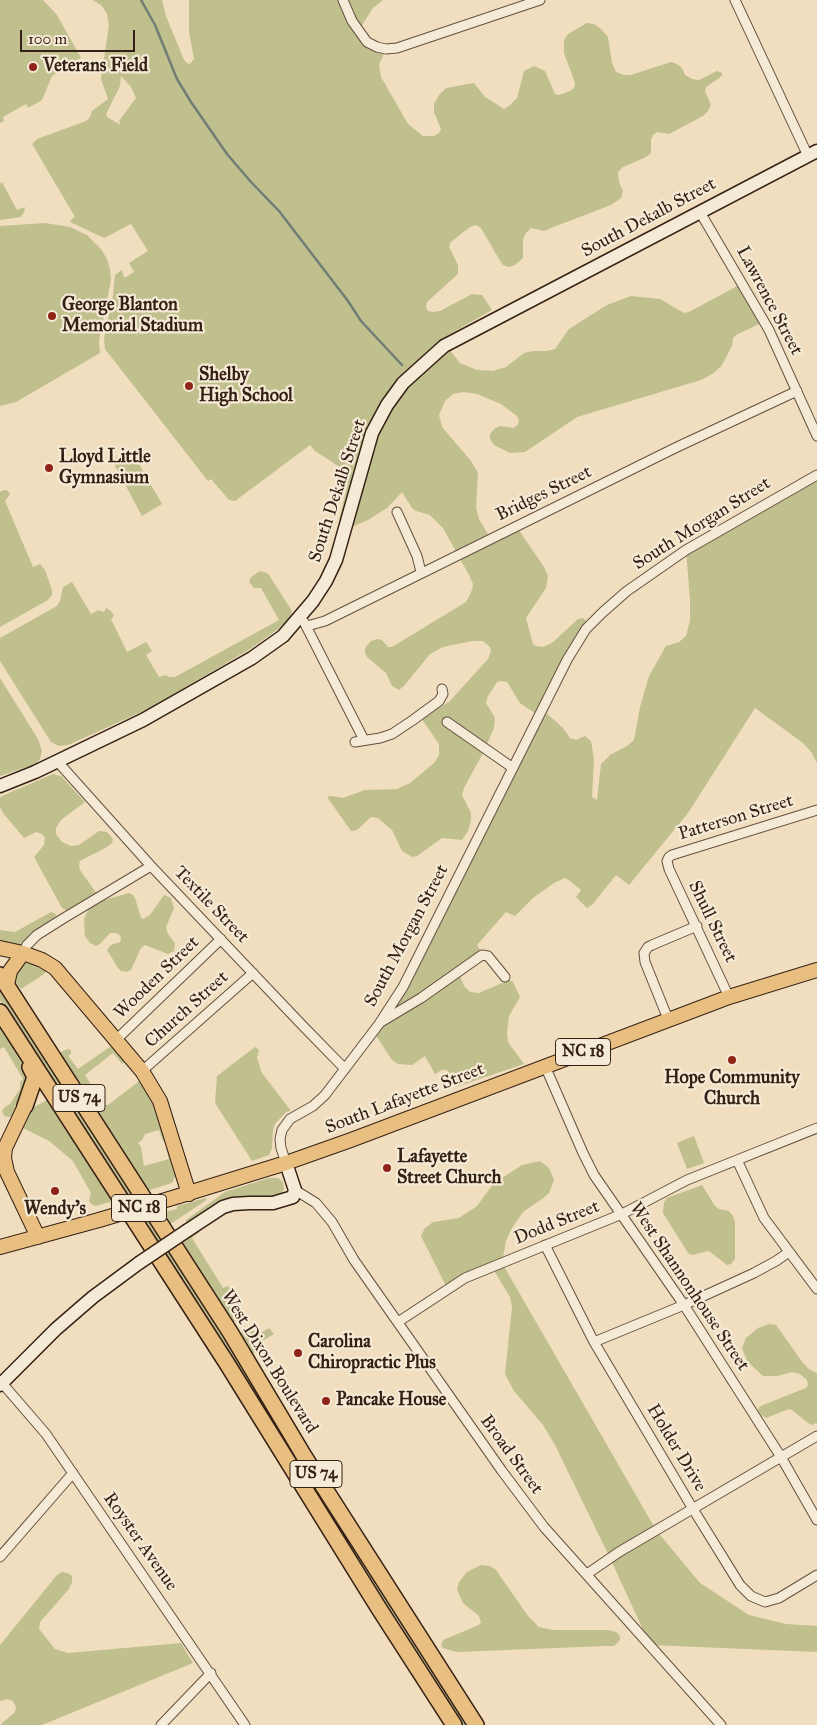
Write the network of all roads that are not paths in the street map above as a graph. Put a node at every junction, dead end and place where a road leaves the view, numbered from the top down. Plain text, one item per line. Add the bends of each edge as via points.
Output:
1 (342, 0) edge
2 (540, 0) edge
3 (735, 0) edge
4 (812, 153) edge
5 (700, 212) junction
6 (797, 391) junction
7 (817, 436) edge
8 (817, 475) edge
9 (397, 512) dead end
10 (421, 572) junction
11 (304, 621) junction
12 (442, 689) dead end
13 (447, 722) dead end
14 (57, 761) junction
15 (513, 768) junction
16 (0, 786) edge
17 (817, 810) edge
18 (667, 861) joint
19 (151, 866) junction
20 (696, 926) junction
21 (221, 939) junction
22 (0, 948) edge
23 (23, 953) junction
24 (817, 970) edge
25 (253, 973) junction
26 (505, 977) dead end
27 (4, 980) edge
28 (729, 997) junction
29 (0, 1012) edge
30 (668, 1019) junction
31 (379, 1024) junction
32 (116, 1040) junction
33 (30, 1060) junction
34 (545, 1066) junction
35 (345, 1069) junction
36 (142, 1071) junction
37 (52, 1095) junction
38 (25, 1106) junction
39 (817, 1128) edge
40 (2, 1153) edge
41 (737, 1160) junction
42 (286, 1163) junction
43 (295, 1190) junction
44 (184, 1195) junction
45 (622, 1214) junction
46 (38, 1237) junction
47 (545, 1245) junction
48 (0, 1247) edge
49 (789, 1252) junction
50 (817, 1289) edge
51 (684, 1305) junction
52 (398, 1322) junction
53 (594, 1342) junction
54 (1, 1384) edge
55 (817, 1436) edge
56 (780, 1457) junction
57 (73, 1473) junction
58 (692, 1508) junction
59 (817, 1520) edge
60 (0, 1557) edge
61 (587, 1574) junction
62 (817, 1575) edge
63 (211, 1674) junction
64 (161, 1725) edge
65 (245, 1725) edge
66 (454, 1725) edge
67 (476, 1725) edge
68 (721, 1725) edge

1 - 2 street via 367,42 386,49
3 - 4 street
4 - 5 main road, South Dekalb Street
5 - 6 street, Lawrence Street via 769,330
5 - 11 main road, South Dekalb Street via 463,335 444,346 403,383 372,433 336,560
6 - 7 street, Lawrence Street
6 - 10 street, Bridges Street
8 - 15 street, South Morgan Street via 686,550 627,591 598,616 572,650
9 - 10 street
10 - 11 street, Bridges Street via 325,621
11 - 12 street via 360,741 392,734 439,701
11 - 14 main road, South Dekalb Street via 252,658 143,720
13 - 15 street
14 - 16 main road, South Dekalb Street
14 - 19 street, Textile Street
15 - 31 street, South Morgan Street via 422,951
17 - 18 street, Patterson Street via 672,855
18 - 20 street, Shull Street
19 - 21 street, Textile Street
19 - 23 street via 37,935
20 - 28 street, Shull Street
20 - 30 street via 652,945 644,953
21 - 25 street, Textile Street
21 - 32 street, Wooden Street
22 - 23 main road
23 - 27 main road
23 - 32 main road via 42,960 59,972
24 - 28 main road, South Lafayette Street / NC 18
25 - 35 street, Textile Street
25 - 36 street, Church Street
26 - 31 street via 488,956 482,955
27 - 67 highway, West Dixon Boulevard / US 74
28 - 30 main road, South Lafayette Street / NC 18
29 - 33 highway, US 74
30 - 34 main road, South Lafayette Street / NC 18
31 - 35 street, South Morgan Street
32 - 36 main road
33 - 37 highway, US 74
33 - 38 highway via 29,1066 35,1078
34 - 42 main road, South Lafayette Street / NC 18
34 - 45 street, West Shannonhouse Street via 594,1175
35 - 42 street, South Morgan Street via 320,1100 290,1119 284,1127 280,1139
36 - 44 main road via 160,1101
37 - 38 highway via 34,1099
37 - 66 highway, West Dixon Boulevard / US 74 via 236,1378
38 - 40 main road
39 - 41 street, Dodd Street
40 - 46 main road via 7,1172
41 - 45 street, Dodd Street via 687,1180
41 - 49 street via 764,1218
42 - 43 main road, South Morgan Street
42 - 44 main road, South Lafayette Street / NC 18
43 - 52 street, Broad Street via 316,1203 332,1222 354,1260
43 - 54 main road, bridge via 293,1197 281,1202 223,1207 188,1230 139,1263 56,1328
44 - 46 main road, South Lafayette Street / NC 18, bridge
45 - 47 street, Dodd Street
45 - 51 street, West Shannonhouse Street
46 - 48 main road, South Lafayette Street / NC 18
47 - 52 street, Dodd Street via 465,1278
47 - 53 street, Holder Drive
49 - 50 street
49 - 51 street via 767,1266
51 - 53 street
51 - 56 street, West Shannonhouse Street
52 - 61 street, Broad Street via 508,1479 544,1527
53 - 58 street, Holder Drive
54 - 57 street, Royster Avenue via 46,1434
55 - 56 street
56 - 58 street
56 - 59 street, West Shannonhouse Street
57 - 60 street
57 - 63 street, Royster Avenue
58 - 61 street
58 - 62 street, Holder Drive via 740,1585 751,1596 771,1601
61 - 68 street, Broad Street
63 - 64 street
63 - 65 street, Royster Avenue

